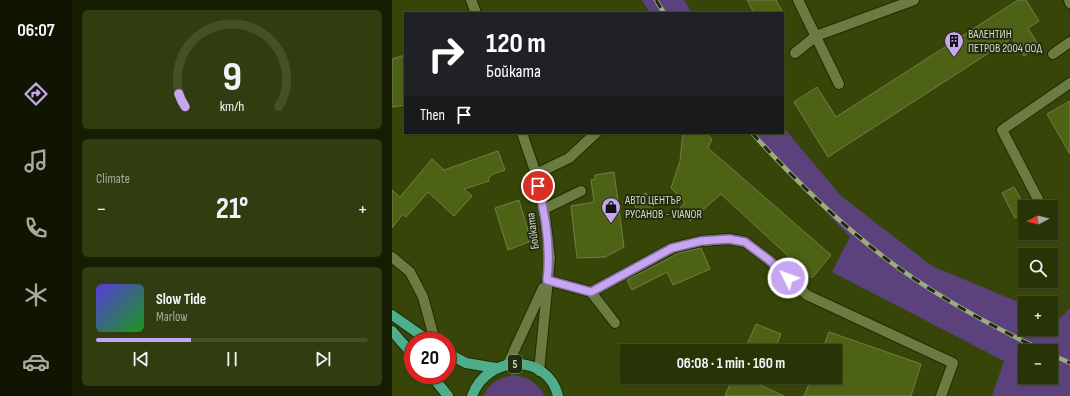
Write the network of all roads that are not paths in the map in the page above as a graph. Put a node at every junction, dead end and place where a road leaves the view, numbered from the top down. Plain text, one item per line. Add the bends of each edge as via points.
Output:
1 (471, 0) edge
2 (798, 0) edge
3 (914, 0) edge
4 (476, 12) edge
5 (816, 36) junction
6 (1070, 42) edge
7 (795, 53) dead end
8 (1053, 54) dead end
9 (1070, 83) edge
10 (839, 84) dead end
11 (522, 134) edge
12 (595, 134) edge
13 (536, 174) junction
14 (581, 191) dead end
15 (1038, 200) edge
16 (544, 209) junction
17 (392, 257) edge
18 (547, 280) junction
19 (591, 292) junction
20 (392, 315) edge
21 (615, 323) dead end
22 (392, 331) edge
23 (416, 332) edge
24 (433, 332) edge
25 (404, 344) edge
26 (456, 358) edge
27 (508, 364) junction
28 (496, 368) junction
29 (540, 371) junction
30 (550, 381) junction
31 (438, 384) edge
32 (448, 396) edge
33 (472, 396) edge
34 (558, 396) edge
35 (563, 396) edge
36 (941, 396) edge

1 - 4 street
2 - 5 street
3 - 5 street
5 - 7 street
5 - 10 street
6 - 8 street
9 - 15 street via 1002,130
11 - 13 street, Бойката
12 - 13 street via 569,158
13 - 16 street, Бойката
14 - 16 street
16 - 18 street, Бойката via 550,258
17 - 24 street via 410,272 423,297
18 - 19 street
18 - 27 street, Бойката
18 - 29 street, Бойката
19 - 21 street
19 - 36 street via 672,248 701,241 729,239 745,242 807,295 952,363
20 - 23 main road
22 - 25 main road
26 - 28 main road, 5 via 466,363
27 - 28 main road, 5
27 - 29 main road, 5 via 519,364
28 - 33 main road, 5 via 484,376 475,387
29 - 30 main road, 5
30 - 34 main road, 5
30 - 35 main road, 5
31 - 32 main road

